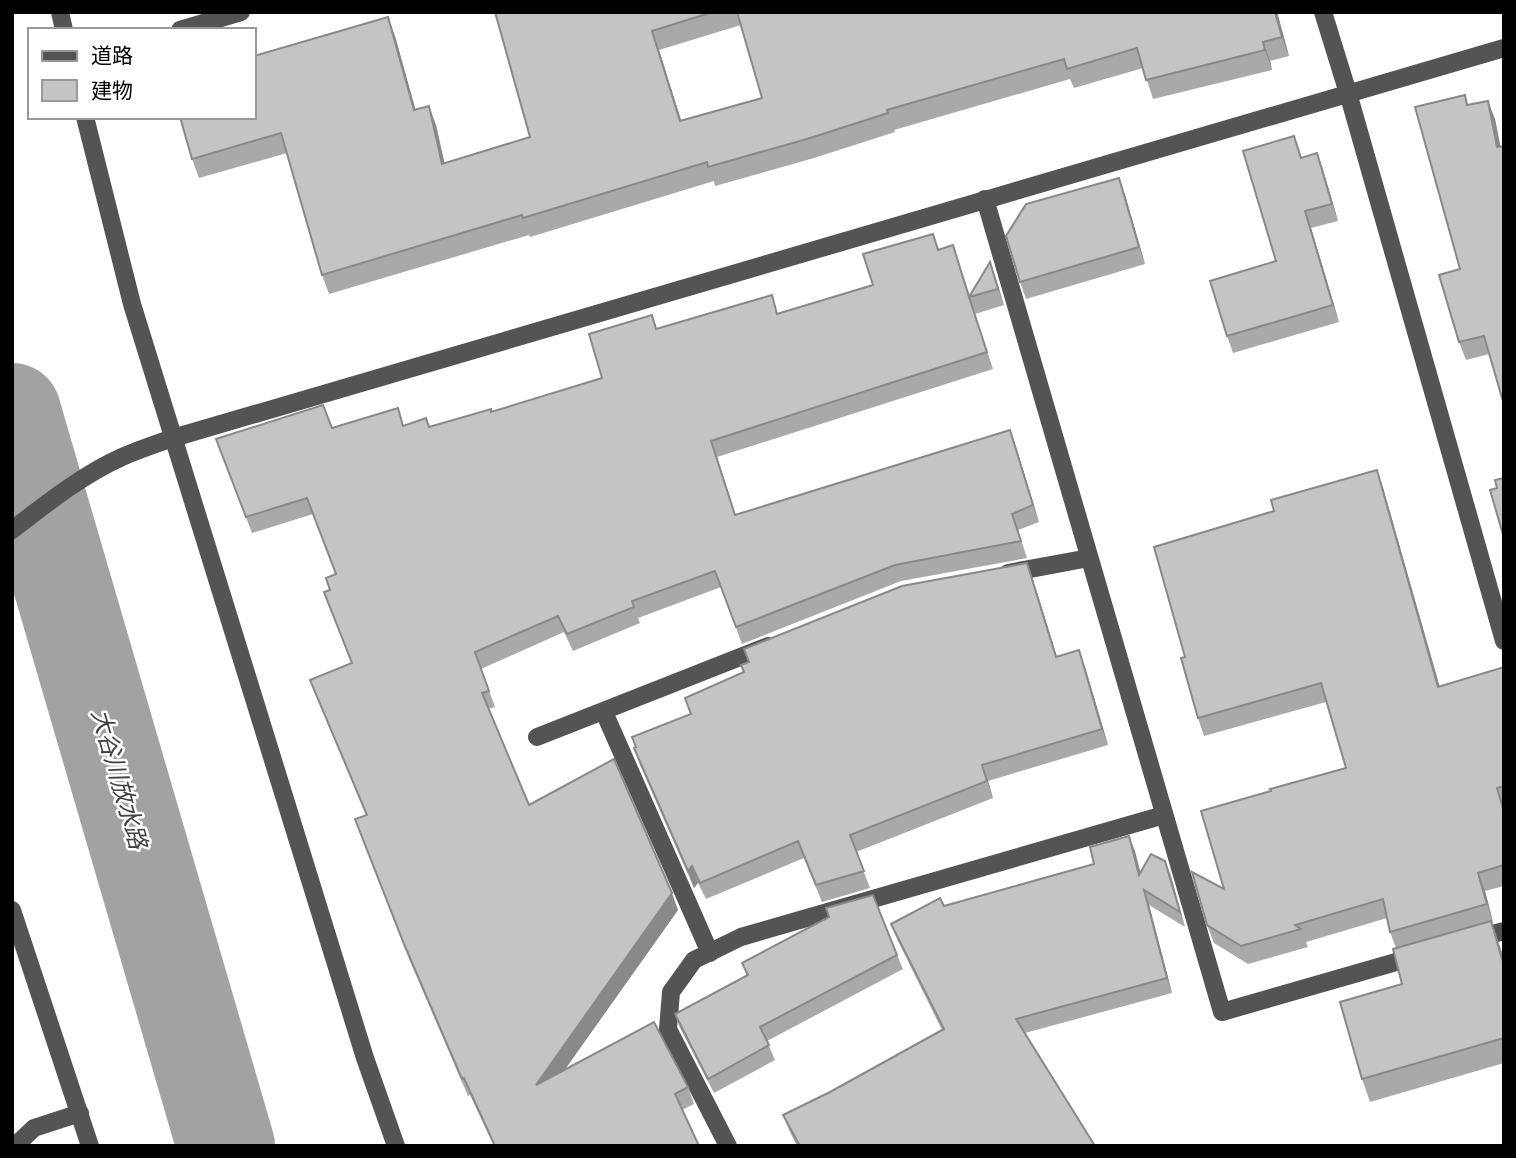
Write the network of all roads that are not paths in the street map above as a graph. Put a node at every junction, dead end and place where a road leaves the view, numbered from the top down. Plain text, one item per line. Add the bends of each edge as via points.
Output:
1 (242, 12) edge
2 (1323, 12) edge
3 (187, 28) edge
4 (1504, 48) edge
5 (1348, 93) junction
6 (86, 119) edge
7 (985, 199) junction
8 (173, 438) junction
9 (12, 530) edge
10 (1089, 558) junction
11 (997, 575) edge
12 (1504, 641) edge
13 (780, 642) edge
14 (604, 712) junction
15 (537, 737) dead end
16 (1164, 815) junction
17 (12, 910) edge
18 (1504, 931) edge
19 (1464, 943) edge
20 (1437, 950) edge
21 (709, 953) junction
22 (80, 1113) junction
23 (15, 1146) edge
24 (90, 1146) edge
25 (396, 1146) edge
26 (728, 1146) edge

1 - 3 street
2 - 5 street
4 - 5 street
5 - 7 street
5 - 12 street
6 - 8 street via 132,304
7 - 8 street
7 - 10 street
8 - 9 street via 111,463
8 - 25 street
10 - 11 street
10 - 16 street
13 - 14 street
14 - 15 street
14 - 21 street
16 - 20 street via 1222,1012
16 - 21 street via 741,937
17 - 22 street
18 - 19 street
21 - 26 street via 694,960 671,992 668,1029
22 - 23 street via 34,1128
22 - 24 street

